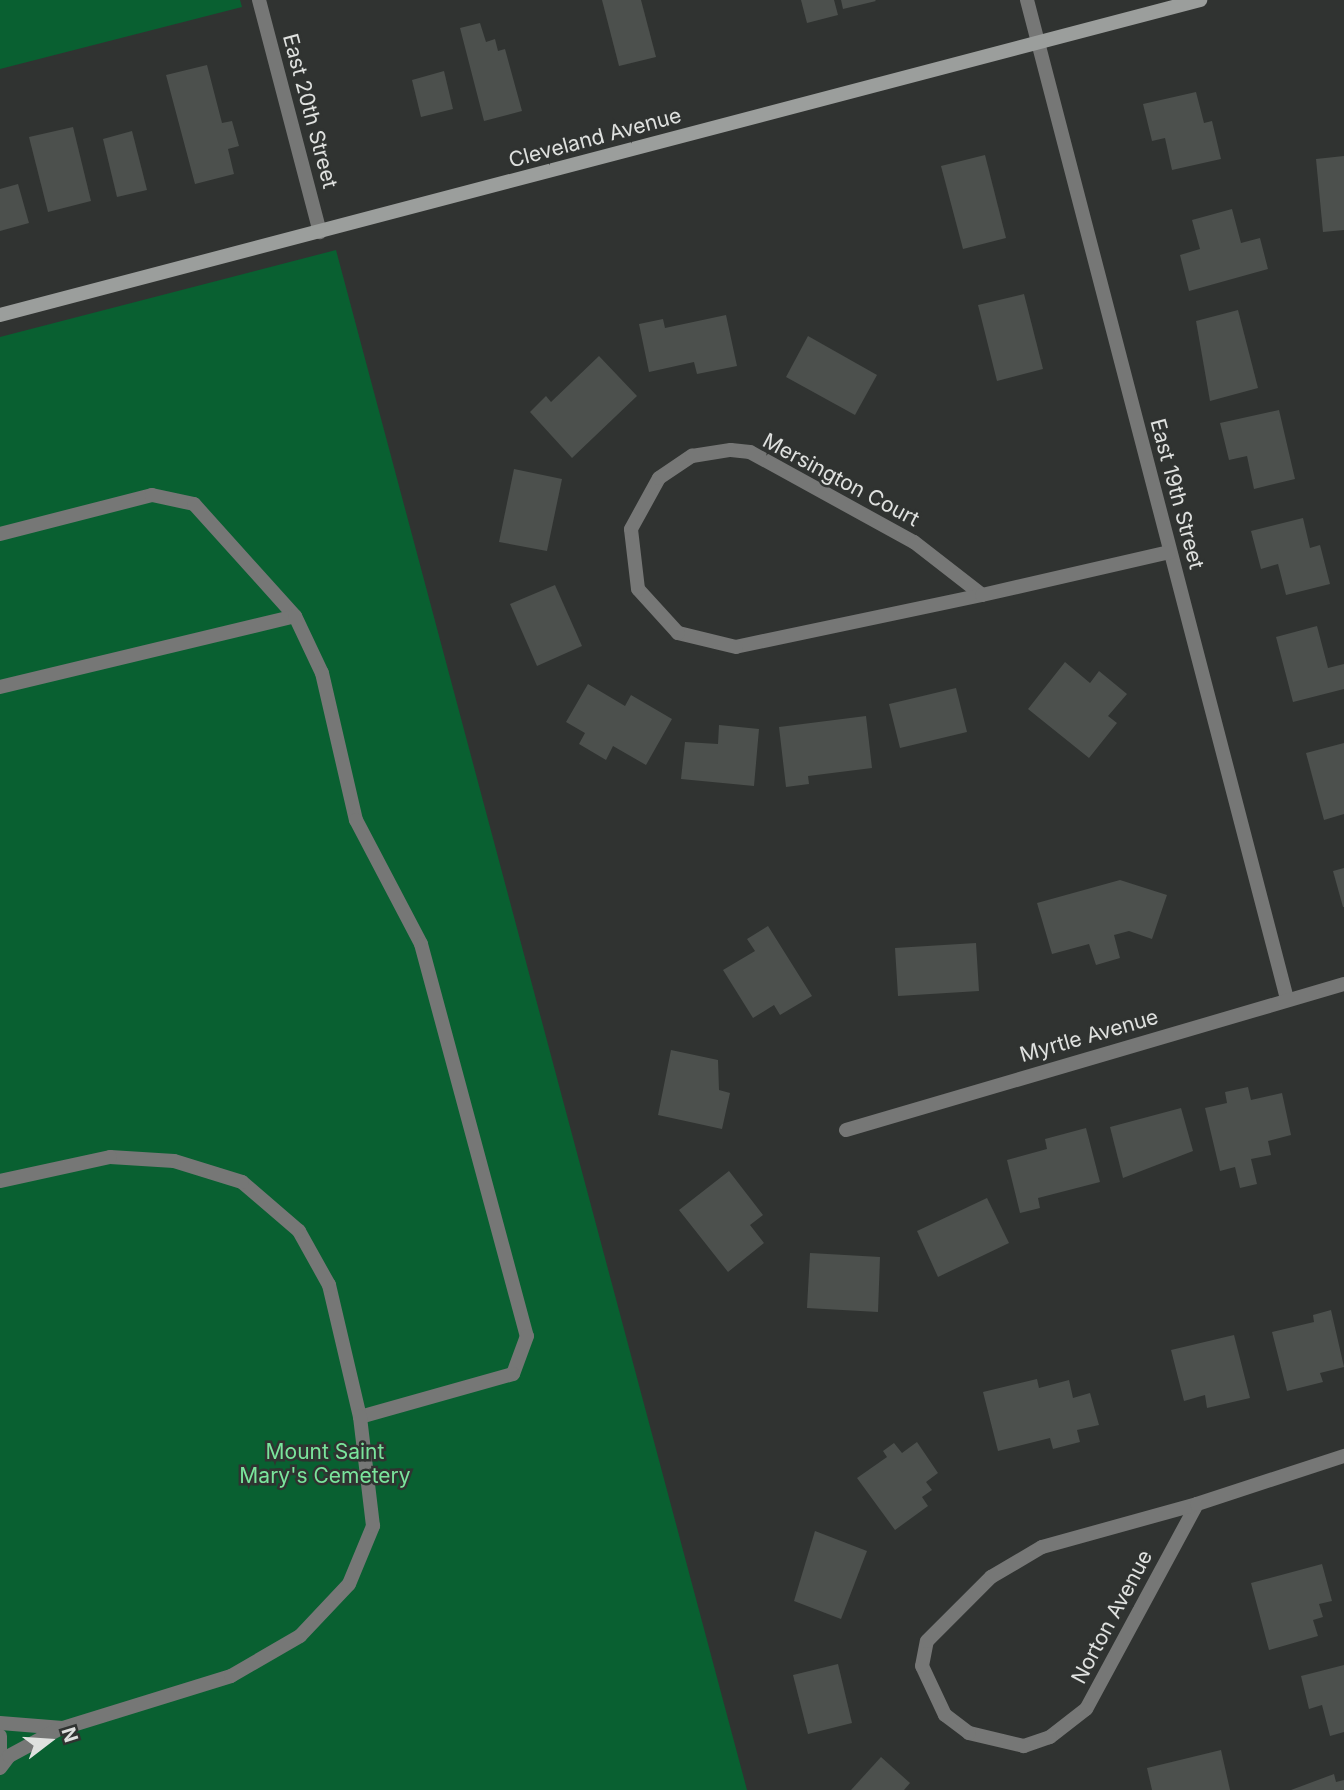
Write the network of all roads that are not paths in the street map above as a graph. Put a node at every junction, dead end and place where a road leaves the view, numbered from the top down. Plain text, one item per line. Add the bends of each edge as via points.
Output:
1 (259, 0) edge
2 (1027, 0) edge
3 (1200, 0) edge
4 (1037, 43) junction
5 (320, 232) junction
6 (0, 315) edge
7 (0, 534) edge
8 (1170, 552) junction
9 (982, 595) junction
10 (295, 616) junction
11 (0, 687) edge
12 (1344, 984) edge
13 (1287, 999) junction
14 (846, 1130) dead end
15 (0, 1181) edge
16 (360, 1417) junction
17 (1344, 1456) edge
18 (1197, 1504) junction
19 (0, 1723) edge
20 (63, 1728) junction
21 (0, 1736) edge
22 (0, 1753) edge
23 (0, 1768) edge

1 - 5 street, East 20th Street
2 - 4 street, East 19th Street
3 - 4 main road, Cleveland Avenue
4 - 5 main road, Cleveland Avenue
4 - 8 street, East 19th Street
5 - 6 main road, Cleveland Avenue
7 - 10 street via 152,495 194,504
8 - 9 street, Mersington Court
8 - 13 street, East 19th Street
9 - 9 street, Mersington Court via 914,542 750,452 711,452 674,466 646,493 631,529 632,570 648,607 678,634 716,647
10 - 11 street
10 - 16 street via 322,673 355,820 421,944 527,1336 513,1374
12 - 13 street, Myrtle Avenue
13 - 14 street, Myrtle Avenue
15 - 16 street via 110,1157 174,1161 242,1182 299,1231 329,1285
16 - 20 street via 373,1526 349,1584 300,1636 232,1676
17 - 18 street, Norton Avenue
18 - 18 street, Norton Avenue via 1042,1547 991,1577 927,1641 922,1666 945,1715 969,1733 1024,1746 1050,1737 1086,1709
19 - 20 street
20 - 23 street via 9,1756
21 - 22 street

